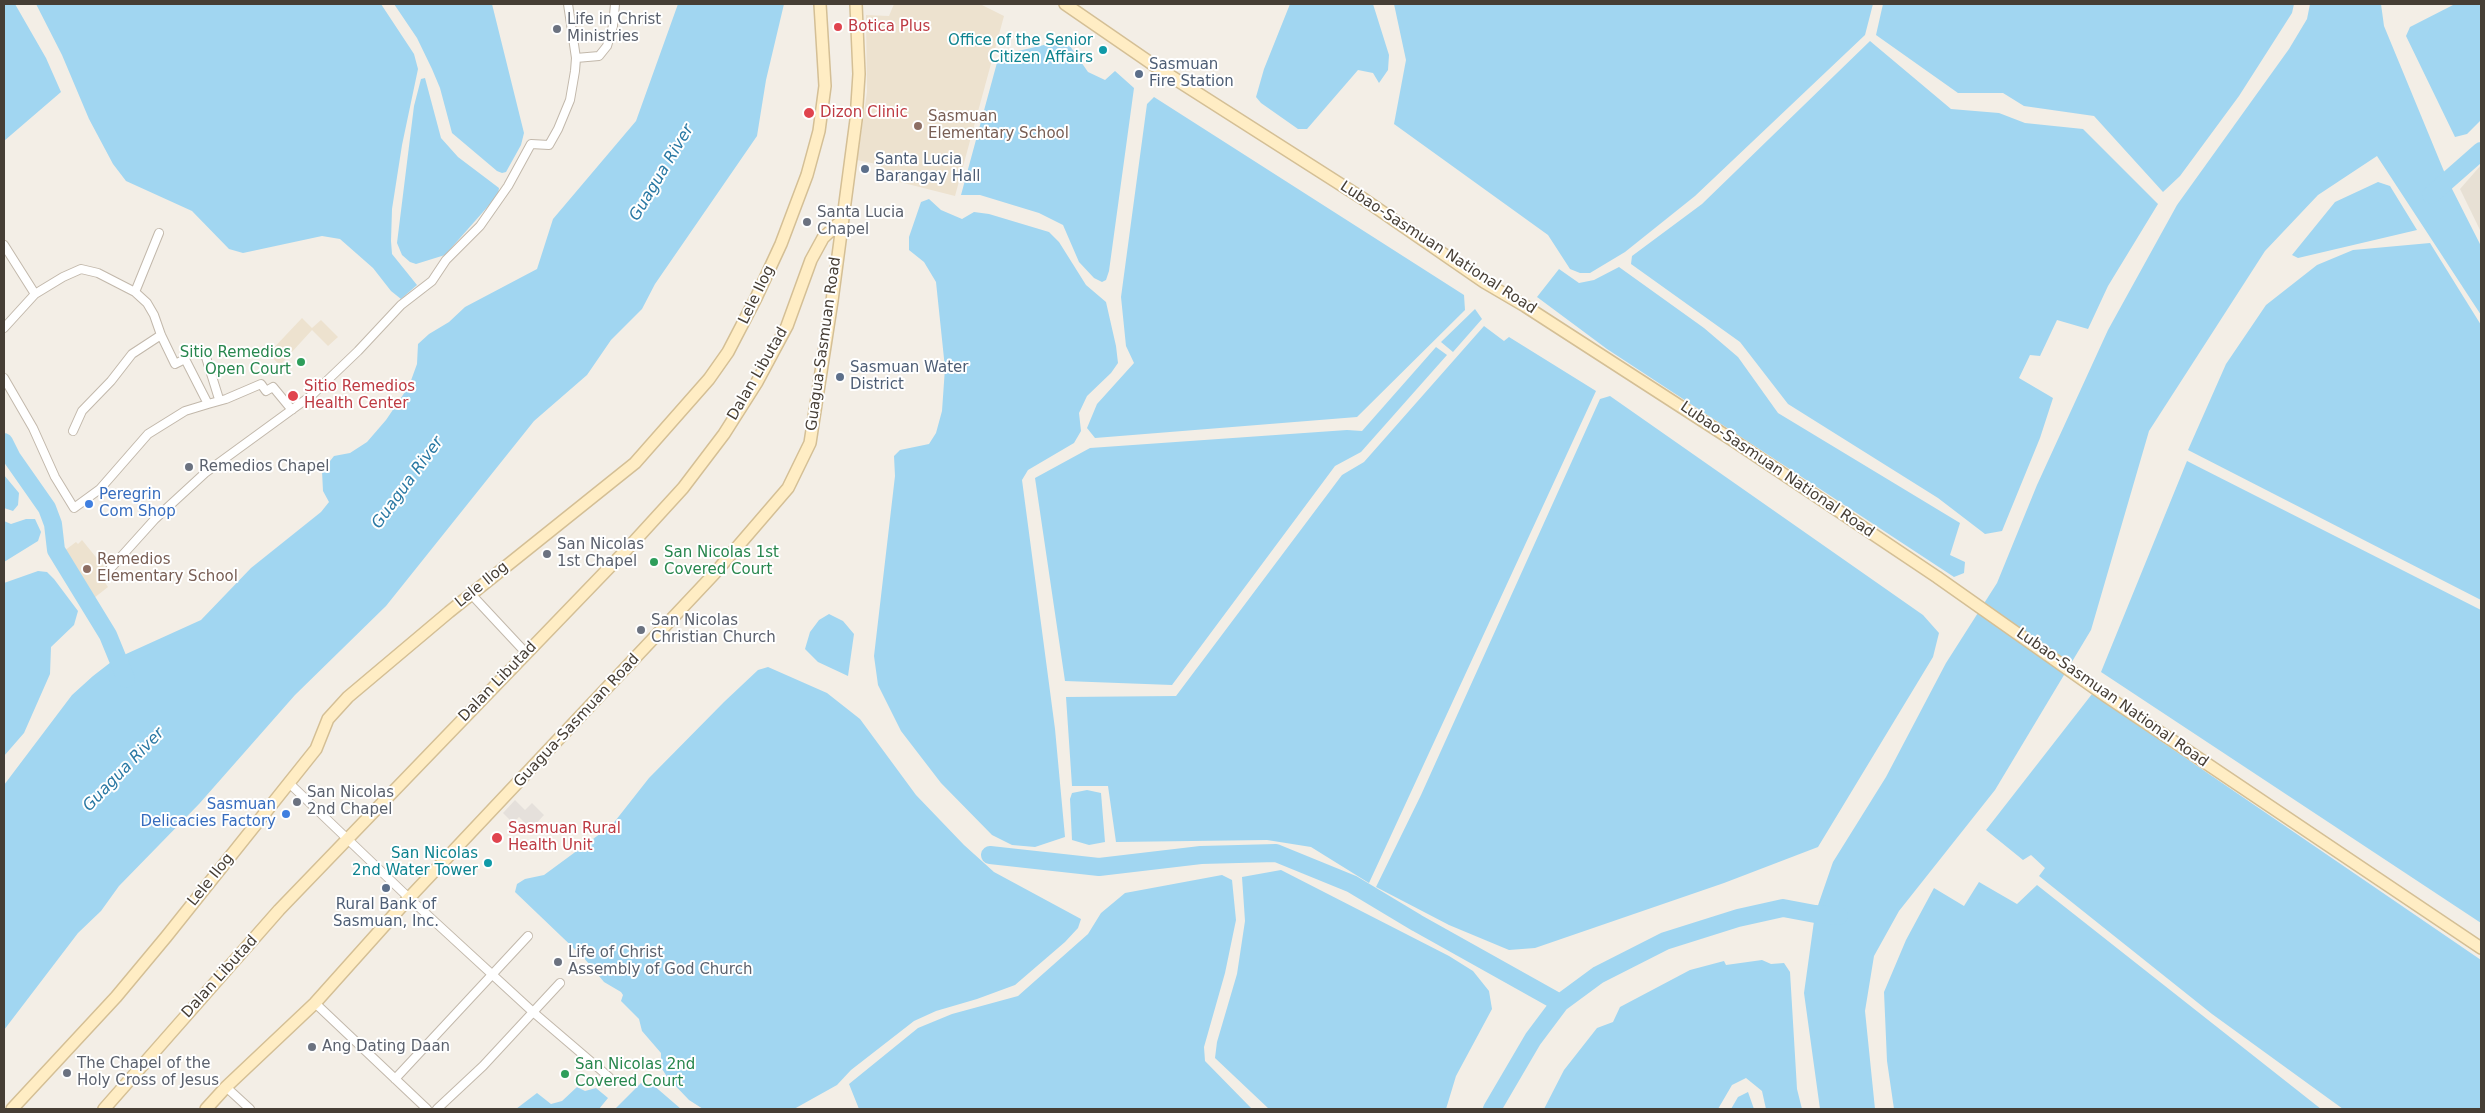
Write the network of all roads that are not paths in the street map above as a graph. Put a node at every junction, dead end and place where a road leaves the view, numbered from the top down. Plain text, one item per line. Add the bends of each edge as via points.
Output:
1 (568, 4) edge
2 (614, 4) edge
3 (820, 4) edge
4 (856, 4) edge
5 (1065, 4) edge
6 (576, 58) junction
7 (841, 221) junction
8 (159, 233) dead end
9 (4, 245) edge
10 (135, 292) junction
11 (35, 294) junction
12 (4, 328) edge
13 (161, 335) junction
14 (205, 354) dead end
15 (4, 378) edge
16 (219, 400) junction
17 (208, 404) junction
18 (292, 410) junction
19 (73, 431) dead end
20 (110, 569) dead end
21 (471, 594) junction
22 (526, 653) junction
23 (289, 783) junction
24 (348, 839) junction
25 (409, 898) junction
26 (528, 936) dead end
27 (2481, 948) edge
28 (493, 973) junction
29 (560, 984) dead end
30 (316, 1003) junction
31 (533, 1012) junction
32 (609, 1077) dead end
33 (395, 1079) junction
34 (226, 1087) junction
35 (12, 1109) edge
36 (104, 1109) edge
37 (206, 1109) edge
38 (250, 1109) edge
39 (427, 1109) edge
40 (438, 1109) edge

1 - 6 street
2 - 6 street via 613,26 603,51 599,56
3 - 21 main road, Lele Ilog via 825,86 819,131 807,175 781,244 728,352 709,379 635,463
4 - 7 main road, Guagua-Sasmuan Road via 859,74 856,120
5 - 27 main road, Lubao-Sasmuan National Road via 1484,282 1726,436
6 - 18 street via 570,100 549,145 531,144 508,186 480,226 446,260 432,281 402,305 312,395
7 - 22 main road, Dalan Libutad via 823,238 811,260 787,326 714,448 661,514
7 - 25 main road, Guagua-Sasmuan Road via 810,444 788,488 714,574
8 - 10 street
9 - 11 street
10 - 11 street via 98,273 81,269
10 - 13 street via 147,303
11 - 12 street
13 - 17 street via 175,364 185,359
13 - 19 street via 132,354 82,411
14 - 16 street
15 - 17 street via 74,508 100,488 148,434 185,411
16 - 17 street
16 - 18 street via 261,384 266,391 273,386
18 - 20 street via 205,473
21 - 22 street
21 - 23 main road, Lele Ilog via 348,697 328,719 316,749
22 - 24 main road, Dalan Libutad
23 - 24 street
23 - 35 main road, Lele Ilog via 116,997
24 - 25 street
24 - 36 main road, Dalan Libutad via 279,910
25 - 28 street
25 - 30 main road, Guagua-Sasmuan Road
26 - 28 street
28 - 31 street
28 - 33 street
29 - 31 street
30 - 33 street
30 - 34 main road, Guagua-Sasmuan Road
31 - 32 street
31 - 40 street
33 - 39 street
34 - 37 main road, Guagua-Sasmuan Road
34 - 38 street

